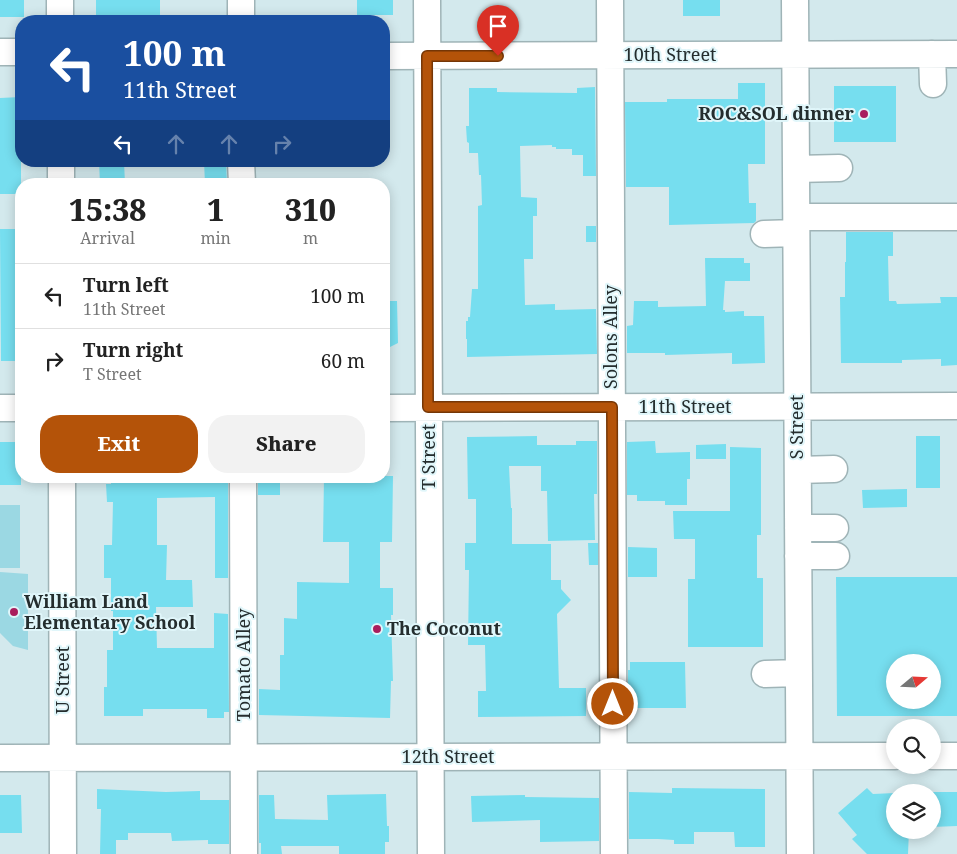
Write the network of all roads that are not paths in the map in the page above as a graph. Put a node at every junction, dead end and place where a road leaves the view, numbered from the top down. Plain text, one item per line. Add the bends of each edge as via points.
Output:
1 (60, 0) edge
2 (241, 0) edge
3 (426, 0) edge
4 (610, 0) edge
5 (795, 0) edge
6 (60, 15) edge
7 (241, 15) edge
8 (0, 52) edge
9 (15, 52) edge
10 (795, 54) junction
11 (944, 54) edge
12 (610, 55) junction
13 (390, 56) edge
14 (427, 56) junction
15 (932, 84) dead end
16 (839, 168) dead end
17 (796, 169) junction
18 (957, 217) edge
19 (796, 225) junction
20 (764, 234) dead end
21 (797, 406) junction
22 (957, 406) edge
23 (428, 407) junction
24 (612, 407) junction
25 (0, 408) edge
26 (15, 408) edge
27 (390, 408) edge
28 (834, 469) dead end
29 (798, 470) junction
30 (62, 483) edge
31 (243, 483) edge
32 (798, 528) junction
33 (836, 528) dead end
34 (798, 556) junction
35 (836, 556) dead end
36 (765, 674) dead end
37 (799, 674) junction
38 (613, 756) junction
39 (799, 756) junction
40 (886, 756) edge
41 (941, 756) edge
42 (957, 756) edge
43 (244, 757) junction
44 (430, 757) junction
45 (0, 758) edge
46 (63, 758) junction
47 (63, 854) edge
48 (244, 854) edge
49 (431, 854) edge
50 (614, 854) edge
51 (800, 854) edge

1 - 6 street
2 - 7 street
3 - 14 street, T Street
4 - 12 street, Solons Alley
5 - 10 street, S Street
8 - 9 street
10 - 11 street, 10th Street
10 - 12 street, 10th Street
10 - 17 street, S Street
11 - 15 street
12 - 14 street, 10th Street
12 - 24 street, Solons Alley
13 - 14 street, 10th Street
14 - 23 street, T Street
16 - 17 street
17 - 19 street, S Street
18 - 19 street
19 - 20 street
19 - 21 street, S Street
21 - 22 street, 11th Street
21 - 24 street, 11th Street
21 - 29 street, S Street
23 - 24 street, 11th Street
23 - 27 street, 11th Street
23 - 44 street, T Street
24 - 38 street, Solons Alley
25 - 26 street
28 - 29 street
29 - 32 street, S Street
30 - 46 street, U Street
31 - 43 street, Tomato Alley
32 - 33 street
32 - 34 street, S Street
34 - 35 street
34 - 37 street, S Street
36 - 37 street
37 - 39 street, S Street
38 - 39 street, 12th Street
38 - 44 street, 12th Street
38 - 50 street, Solons Alley
39 - 40 street, 12th Street
39 - 51 street, S Street
41 - 42 street
43 - 44 street, 12th Street
43 - 46 street, 12th Street
43 - 48 street, Tomato Alley
44 - 49 street, T Street
45 - 46 street, 12th Street
46 - 47 street, U Street

